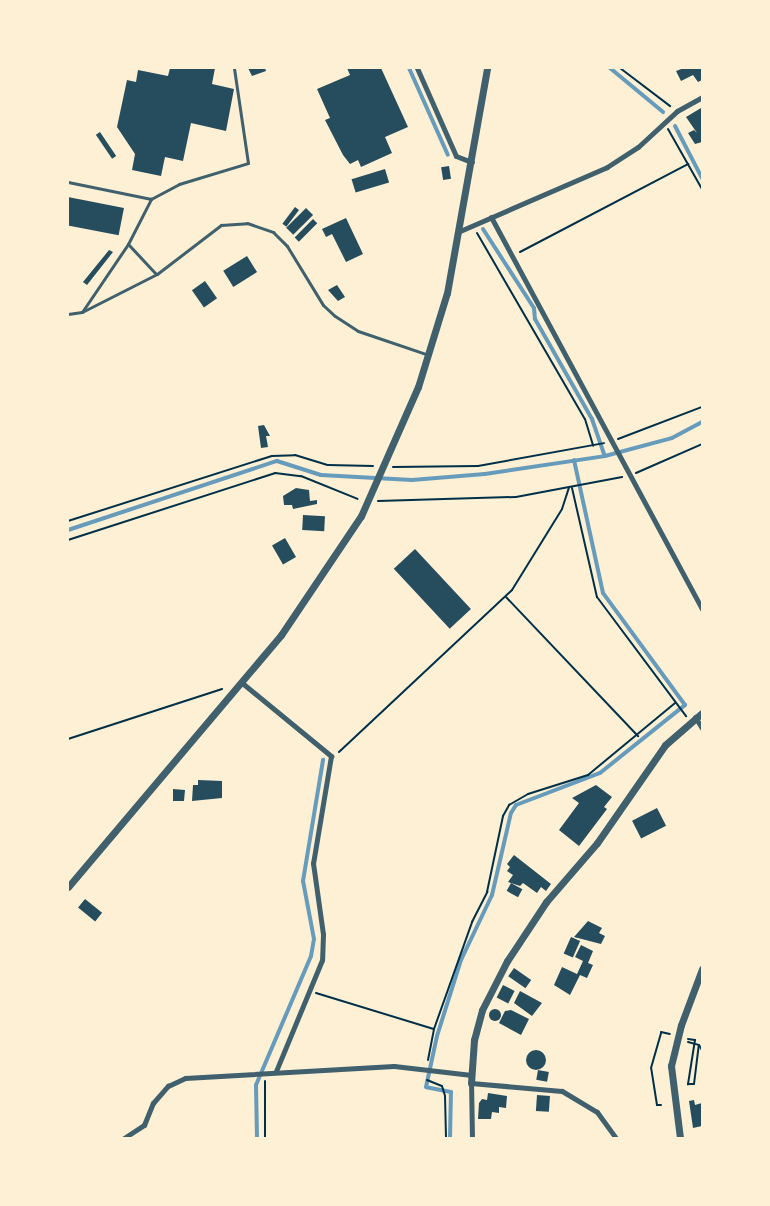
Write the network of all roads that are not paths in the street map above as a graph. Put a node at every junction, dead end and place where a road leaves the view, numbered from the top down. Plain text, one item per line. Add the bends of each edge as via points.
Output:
1 (234, 68) edge
2 (417, 68) edge
3 (487, 68) edge
4 (702, 97) edge
5 (472, 162) junction
6 (68, 182) edge
7 (151, 199) junction
8 (491, 217) junction
9 (460, 231) junction
10 (129, 244) junction
11 (157, 274) junction
12 (82, 312) junction
13 (68, 314) edge
14 (428, 354) junction
15 (702, 609) edge
16 (241, 682) junction
17 (702, 712) edge
18 (695, 717) junction
19 (702, 728) edge
20 (68, 887) edge
21 (702, 969) edge
22 (276, 1071) junction
23 (471, 1079) junction
24 (124, 1138) edge
25 (472, 1138) edge
26 (616, 1138) edge
27 (680, 1138) edge

1 - 7 lane via 248,163 179,184
2 - 5 street via 456,156
3 - 5 street
4 - 8 street via 677,111 638,147 608,167
5 - 9 street
6 - 7 lane
7 - 10 lane
8 - 9 street
8 - 15 street
9 - 14 street via 447,293
10 - 11 lane
10 - 12 lane
11 - 12 lane
11 - 14 lane via 221,225 247,223 273,232 280,239 334,316 358,331
12 - 13 lane
14 - 16 street via 386,466 368,501 322,577
16 - 20 street
16 - 22 street via 331,756 313,863 323,934 322,960
17 - 18 street
18 - 19 street
18 - 23 street via 665,745 597,843 546,902 507,961 482,1010
21 - 27 street via 671,1066
22 - 23 street via 394,1066
22 - 24 street via 185,1078 168,1086 153,1103 144,1125
23 - 25 street
23 - 26 street via 562,1091 597,1112

